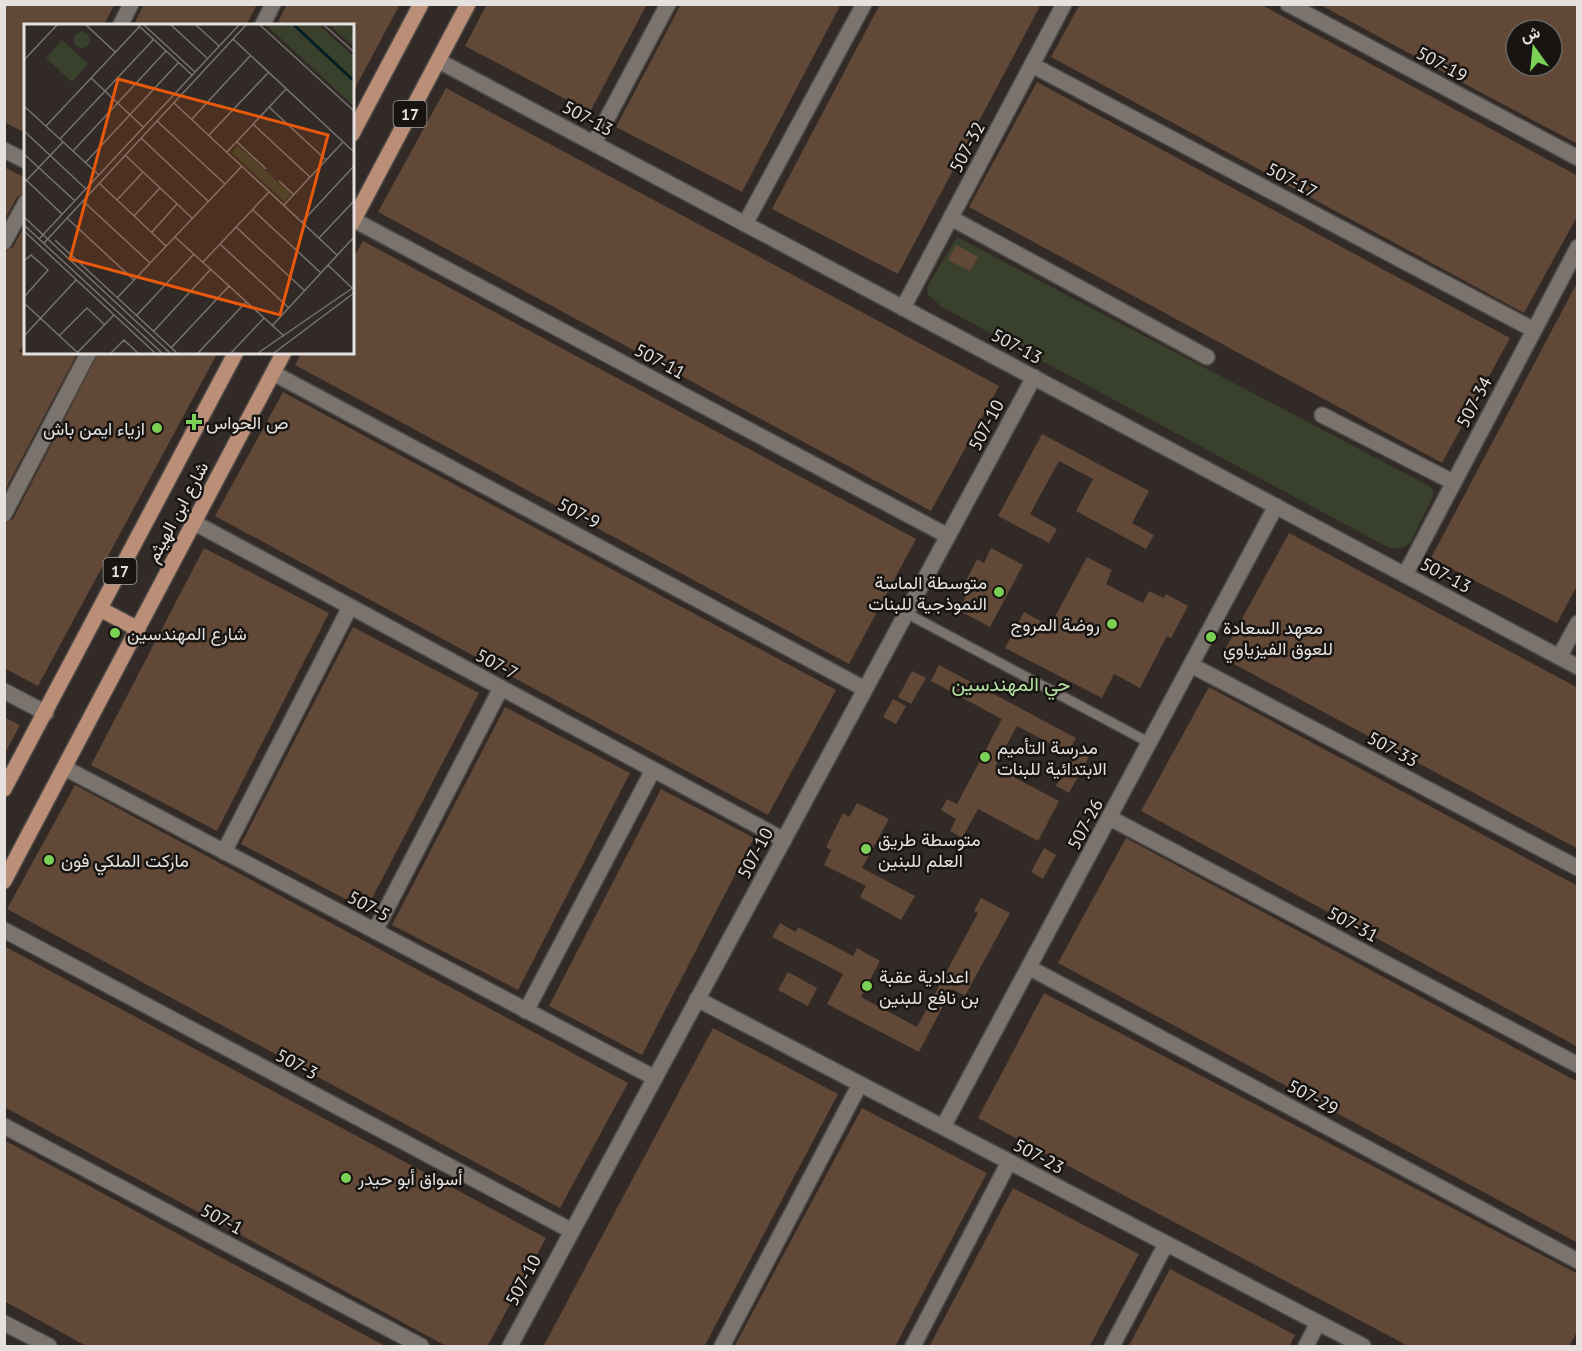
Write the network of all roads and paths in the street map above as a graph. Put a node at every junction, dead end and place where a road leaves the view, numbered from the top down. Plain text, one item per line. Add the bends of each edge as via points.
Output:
1 (131, 4) edge
2 (273, 4) edge
3 (421, 4) edge
4 (468, 4) edge
5 (668, 4) edge
6 (864, 4) edge
7 (1064, 4) edge
8 (1288, 4) edge
9 (121, 24) edge
10 (263, 24) edge
11 (439, 61) junction
12 (1032, 65) junction
13 (354, 130) edge
14 (594, 143) junction
15 (4, 150) edge
16 (1578, 158) edge
17 (24, 160) edge
18 (24, 206) edge
19 (951, 218) junction
20 (354, 220) edge
21 (354, 223) edge
22 (745, 224) junction
23 (4, 242) edge
24 (1578, 247) edge
25 (903, 308) junction
26 (1534, 330) junction
27 (88, 354) edge
28 (235, 354) edge
29 (283, 354) edge
30 (1207, 357) dead end
31 (273, 373) junction
32 (1034, 377) junction
33 (1322, 415) dead end
34 (1453, 482) junction
35 (1276, 506) junction
36 (4, 514) edge
37 (193, 522) junction
38 (948, 536) junction
39 (1405, 575) junction
40 (350, 607) junction
41 (100, 609) junction
42 (906, 613) junction
43 (1578, 623) edge
44 (138, 629) junction
45 (1559, 657) junction
46 (1191, 664) junction
47 (1578, 667) edge
48 (501, 688) junction
49 (866, 689) junction
50 (4, 691) edge
51 (46, 713) junction
52 (1150, 743) junction
53 (65, 768) junction
54 (653, 770) junction
55 (4, 789) edge
56 (1110, 818) junction
57 (784, 840) junction
58 (224, 852) junction
59 (1578, 868) edge
60 (4, 882) edge
61 (4, 930) edge
62 (375, 931) junction
63 (1030, 968) junction
64 (698, 999) junction
65 (526, 1011) junction
66 (1578, 1065) edge
67 (655, 1078) junction
68 (860, 1084) junction
69 (4, 1126) edge
70 (943, 1127) junction
71 (1009, 1162) junction
72 (572, 1231) junction
73 (1166, 1244) junction
74 (1578, 1261) edge
75 (4, 1323) edge
76 (1318, 1323) junction
77 (49, 1347) edge
78 (421, 1347) edge
79 (510, 1347) edge
80 (722, 1347) edge
81 (913, 1347) edge
82 (1112, 1347) edge
83 (1306, 1347) edge
84 (1363, 1347) edge

1 - 9 street
2 - 10 street
3 - 13 main road, 17
4 - 11 main road, 17
5 - 14 street
6 - 22 street
7 - 12 street, 507-32
8 - 16 street, 507-19
11 - 14 street, 507-13
11 - 20 main road, 17
12 - 19 street, 507-32
12 - 26 street, 507-17
14 - 22 street, 507-13
15 - 17 street
18 - 23 street
19 - 25 street, 507-32
19 - 30 street
21 - 38 street, 507-11
22 - 25 street, 507-13
24 - 26 street, 507-34
25 - 32 street, 507-13
26 - 34 street, 507-34
27 - 36 street
28 - 41 main road, شارع ابن الهيثم / 17
29 - 31 main road, شارع ابن الهيثم / 17
31 - 37 main road, شارع ابن الهيثم / 17
31 - 49 street, 507-9
32 - 35 street, 507-13
32 - 38 street, 507-10
33 - 34 street
34 - 39 street, 507-34
35 - 39 street, 507-13
35 - 46 street, 507-26
37 - 40 street, 507-7
37 - 44 main road, شارع ابن الهيثم / 17
38 - 42 street, 507-10
39 - 45 street, 507-13
40 - 48 street, 507-7
40 - 58 street
41 - 44 main road
41 - 51 main road, شارع ابن الهيثم / 17
42 - 49 street, 507-10
42 - 52 lane
43 - 45 street
44 - 53 main road, شارع ابن الهيثم / 17
45 - 47 street, 507-13
46 - 52 street, 507-26
46 - 59 street, 507-33
48 - 54 street, 507-7
48 - 62 street
49 - 57 street, 507-10
50 - 51 street
51 - 55 main road, شارع ابن الهيثم / 17
52 - 56 street, 507-26
53 - 58 street, 507-5
53 - 60 main road, شارع ابن الهيثم / 17
54 - 57 street, 507-7
54 - 65 street
56 - 63 street, 507-26
56 - 66 street, 507-31
57 - 64 street, 507-10
58 - 62 street, 507-5
61 - 72 street, 507-3
62 - 65 street, 507-5
63 - 70 street, 507-26
63 - 74 street, 507-29
64 - 67 street, 507-10
64 - 68 street, 507-23
65 - 67 street, 507-5
67 - 72 street, 507-10
68 - 70 street, 507-23
68 - 80 street
69 - 78 street, 507-1
70 - 71 street, 507-23
71 - 73 street, 507-23
71 - 81 street
72 - 79 street, 507-10
73 - 76 street, 507-23
73 - 82 street
75 - 77 street
76 - 83 street
76 - 84 street, 507-23

